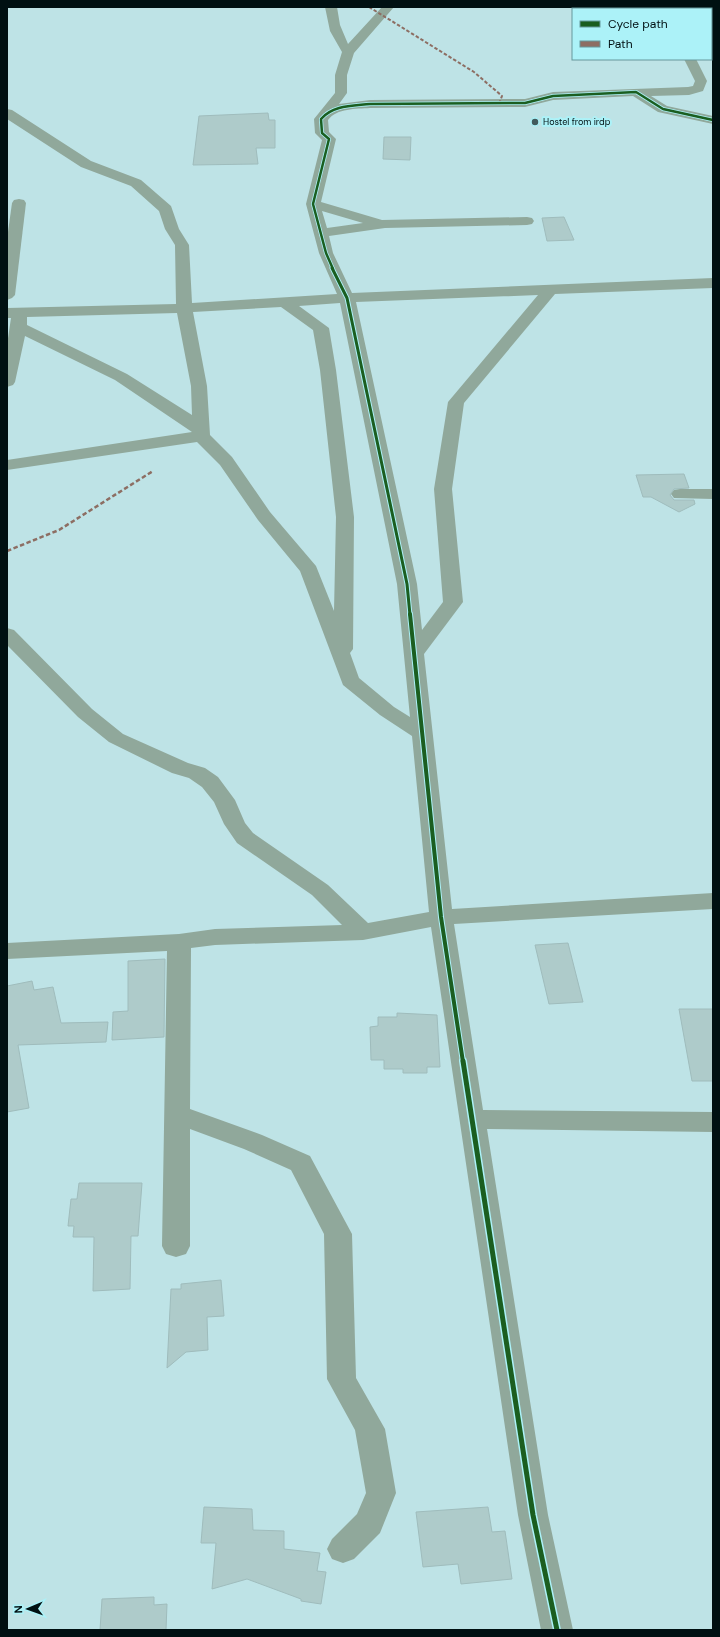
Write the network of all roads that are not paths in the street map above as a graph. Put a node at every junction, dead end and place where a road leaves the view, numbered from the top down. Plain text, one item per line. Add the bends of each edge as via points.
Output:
1 (331, 7) edge
2 (388, 7) edge
3 (348, 52) junction
4 (690, 60) edge
5 (636, 92) junction
6 (328, 111) junction
7 (7, 113) edge
8 (713, 120) edge
9 (19, 203) dead end
10 (313, 204) junction
11 (527, 221) dead end
12 (385, 224) junction
13 (320, 233) junction
14 (713, 283) edge
15 (551, 290) junction
16 (7, 295) edge
17 (347, 298) junction
18 (284, 302) junction
19 (184, 308) junction
20 (15, 317) edge
21 (7, 382) edge
22 (201, 432) junction
23 (7, 465) edge
24 (680, 494) dead end
25 (713, 494) edge
26 (7, 634) edge
27 (414, 654) junction
28 (343, 662) junction
29 (422, 733) junction
30 (713, 901) edge
31 (441, 917) junction
32 (364, 932) junction
33 (179, 942) junction
34 (7, 951) edge
35 (177, 1114) junction
36 (471, 1119) junction
37 (713, 1122) edge
38 (176, 1246) dead end
39 (343, 1549) dead end
40 (557, 1630) edge

1 - 3 street via 333,26
2 - 3 street
3 - 6 street via 341,75 341,93
4 - 5 street via 701,82 698,88 689,92
5 - 6 street via 553,96 525,103 370,104
5 - 8 street via 663,109
6 - 10 street via 321,119 322,133 329,139
7 - 19 street via 86,164 136,183 166,208 172,229 182,245
9 - 16 street
10 - 12 street
10 - 13 street
11 - 12 street
12 - 13 street
13 - 17 street via 326,253
14 - 15 street
15 - 17 street
15 - 27 street via 456,402 443,489 453,602
17 - 18 street
17 - 27 street via 407,584
18 - 19 street
18 - 28 street via 321,328 328,370 345,517
19 - 20 street
19 - 22 street via 199,386
20 - 21 street
20 - 22 street via 121,378
22 - 23 street
22 - 28 street via 226,461 264,516 309,570
24 - 25 street
26 - 32 street via 85,713 116,738 180,768 197,773 210,782 224,800 245,838 320,890
27 - 29 street
28 - 29 street via 350,681 387,711
29 - 31 street
30 - 31 street
31 - 32 street
31 - 36 street
32 - 33 street via 215,937
33 - 34 street
33 - 35 street
35 - 38 street
35 - 39 street via 301,1163 338,1234 342,1379 370,1430 381,1493 369,1523
36 - 37 street
36 - 40 street via 533,1515

